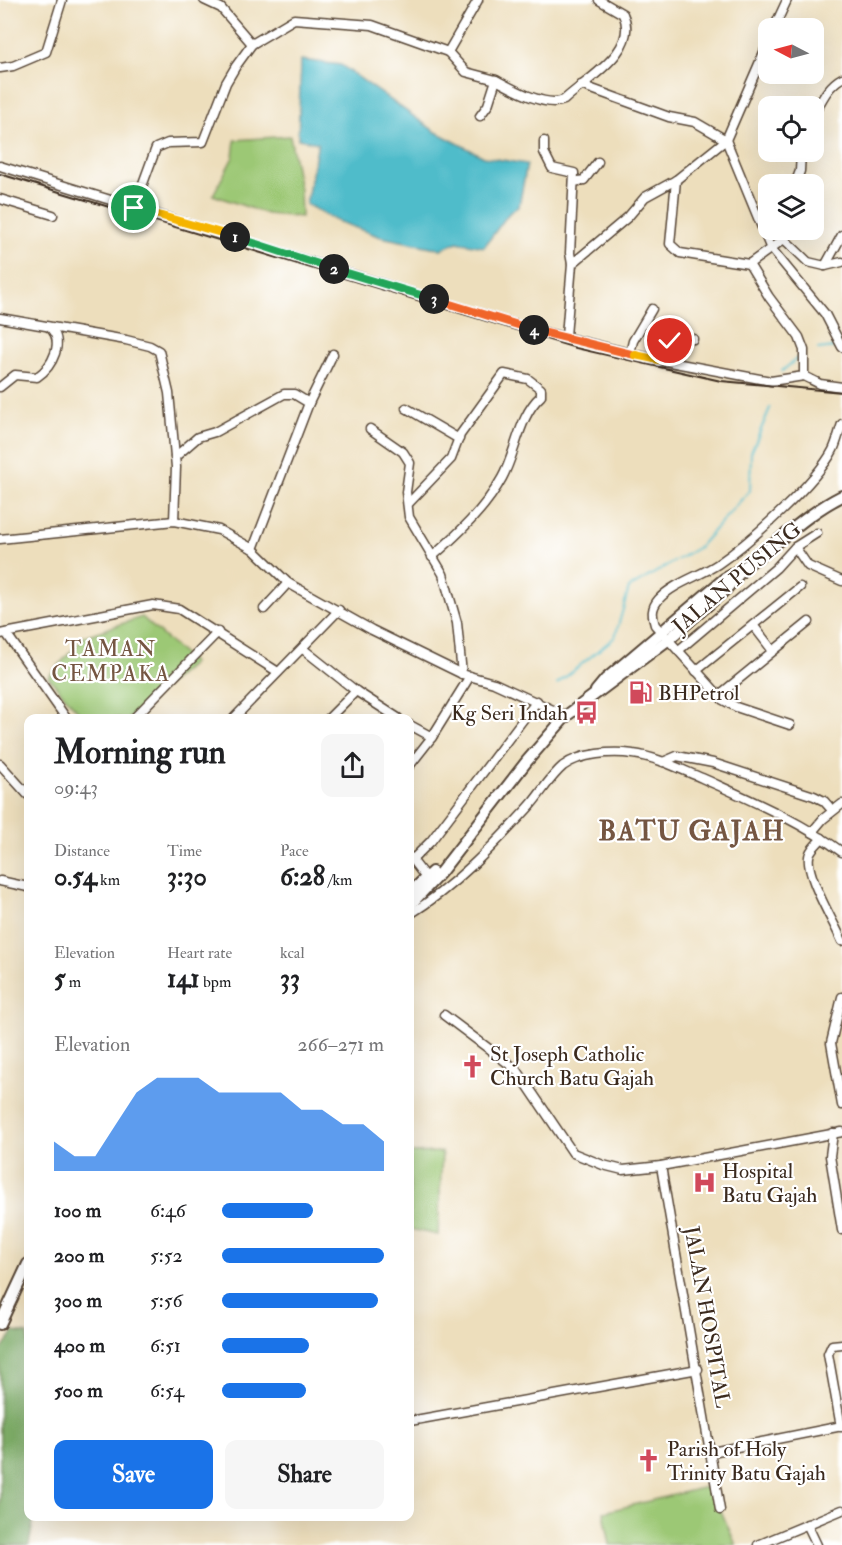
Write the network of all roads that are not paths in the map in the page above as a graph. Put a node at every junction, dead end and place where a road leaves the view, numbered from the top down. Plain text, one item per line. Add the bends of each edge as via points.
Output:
1 (62, 0) edge
2 (204, 0) edge
3 (478, 0) edge
4 (599, 0) edge
5 (787, 0) edge
6 (779, 18) edge
7 (252, 44) junction
8 (448, 52) junction
9 (758, 66) edge
10 (0, 68) edge
11 (842, 78) edge
12 (496, 80) junction
13 (581, 85) junction
14 (824, 97) edge
15 (480, 116) dead end
16 (726, 140) junction
17 (544, 141) dead end
18 (598, 162) dead end
19 (0, 166) edge
20 (676, 180) junction
21 (574, 182) junction
22 (0, 199) edge
23 (134, 208) junction
24 (758, 212) edge
25 (53, 215) dead end
26 (842, 235) edge
27 (768, 240) edge
28 (770, 246) junction
29 (842, 262) edge
30 (572, 264) junction
31 (749, 264) junction
32 (825, 266) junction
33 (652, 309) dead end
34 (0, 318) edge
35 (48, 326) junction
36 (566, 336) junction
37 (693, 339) dead end
38 (841, 345) edge
39 (630, 353) junction
40 (333, 354) dead end
41 (659, 360) junction
42 (804, 376) junction
43 (0, 387) edge
44 (842, 387) edge
45 (309, 403) junction
46 (406, 408) dead end
47 (842, 424) edge
48 (370, 429) dead end
49 (459, 439) junction
50 (175, 457) junction
51 (842, 496) edge
52 (408, 504) junction
53 (174, 521) junction
54 (817, 533) dead end
55 (0, 538) edge
56 (795, 547) junction
57 (253, 549) junction
58 (432, 557) junction
59 (842, 581) edge
60 (288, 583) junction
61 (800, 587) dead end
62 (264, 609) dead end
63 (339, 610) junction
64 (809, 622) dead end
65 (753, 625) junction
66 (218, 632) junction
67 (3, 634) edge
68 (665, 635) junction
69 (303, 649) junction
70 (679, 650) junction
71 (773, 651) junction
72 (696, 671) junction
73 (278, 672) junction
74 (466, 675) junction
75 (356, 691) junction
76 (718, 696) junction
77 (537, 701) junction
78 (63, 714) edge
79 (138, 714) edge
80 (238, 714) edge
81 (333, 714) edge
82 (392, 714) edge
83 (566, 716) junction
84 (790, 724) dead end
85 (414, 727) edge
86 (432, 737) junction
87 (414, 760) edge
88 (663, 762) junction
89 (0, 764) edge
90 (24, 791) edge
91 (842, 804) edge
92 (832, 810) junction
93 (812, 832) junction
94 (822, 838) junction
95 (842, 852) edge
96 (414, 855) edge
97 (451, 857) junction
98 (414, 862) edge
99 (426, 878) junction
100 (0, 881) edge
101 (24, 886) edge
102 (414, 889) edge
103 (414, 906) edge
104 (414, 908) edge
105 (842, 941) edge
106 (842, 997) edge
107 (444, 1016) dead end
108 (842, 1105) edge
109 (837, 1132) edge
110 (661, 1166) junction
111 (842, 1230) edge
112 (24, 1273) edge
113 (0, 1324) edge
114 (842, 1344) edge
115 (698, 1369) junction
116 (414, 1420) edge
117 (842, 1426) edge
118 (712, 1452) junction
119 (720, 1510) dead end
120 (842, 1510) edge
121 (807, 1524) junction
122 (758, 1545) edge
123 (817, 1545) edge

1 - 10 street via 46,52
2 - 7 street via 221,8
3 - 8 street
4 - 13 street via 623,14 626,30 617,55
5 - 6 street
7 - 8 street via 294,19 303,18 372,25
7 - 23 street via 226,83 203,142 168,142 156,148
8 - 12 street via 466,72
9 - 16 street
11 - 14 street
12 - 13 street via 535,99 559,102
12 - 15 street
13 - 16 street via 669,117 695,122
16 - 20 street
16 - 24 street
17 - 21 street via 544,152 552,168 574,173
18 - 21 street via 584,180
19 - 23 street
20 - 30 street via 645,197 628,217
20 - 31 street via 670,244 680,253
21 - 30 street
22 - 25 street
23 - 36 street via 523,327
26 - 32 street
27 - 28 street
28 - 31 street
28 - 32 street via 784,239 808,262
28 - 38 street via 825,314
29 - 32 street
30 - 36 street
31 - 42 street via 799,337 804,350
33 - 39 street
34 - 35 street
35 - 43 street via 58,341 44,372 37,377 15,375
35 - 50 street via 159,351 169,393
36 - 39 street
37 - 41 street via 670,341
39 - 41 street
40 - 45 street
41 - 42 street via 771,381
42 - 44 street via 820,384
45 - 50 street via 294,394 285,394 215,432 198,437
45 - 57 street
46 - 49 street
47 - 68 street via 819,472 718,564 654,605 655,625
48 - 52 street via 403,452 410,463
49 - 52 street via 451,459
49 - 58 street via 504,374 528,379 541,389 493,493
50 - 53 street
51 - 68 main road via 803,520 742,570 726,589
52 - 58 street via 409,517
53 - 55 street
53 - 57 street via 219,530
54 - 56 street, JALAN PUSING
56 - 59 street via 808,566
56 - 70 street, JALAN PUSING via 776,568
57 - 60 street
58 - 74 street via 443,574
60 - 62 street
60 - 63 street
61 - 65 street
63 - 69 street
63 - 74 street
64 - 71 street
65 - 71 street
65 - 72 street
66 - 67 street via 179,609 153,605
66 - 73 street
66 - 79 street
67 - 78 street
68 - 70 street
68 - 83 main road via 611,685
69 - 73 street
69 - 75 street
70 - 72 street
71 - 76 street
72 - 76 street
73 - 80 street
74 - 77 street
74 - 86 street
75 - 81 street
75 - 82 street
76 - 84 street via 736,707
77 - 83 street
77 - 96 street via 431,841
83 - 97 main road
85 - 86 street
86 - 87 street
88 - 92 street via 677,756 713,763 814,796
88 - 93 street via 756,802
88 - 104 street via 619,753 583,757 568,763 513,824 450,884
89 - 90 street
91 - 92 street
92 - 93 street
93 - 94 street
94 - 95 street
94 - 105 street via 807,865
97 - 99 main road
97 - 103 main road
98 - 99 street
99 - 102 main road
100 - 101 street
106 - 108 street via 831,1043
107 - 110 street via 517,1070 581,1159 623,1170
109 - 110 street
109 - 111 street via 830,1156
110 - 115 street, JALAN HOSPITAL
112 - 113 main road
114 - 117 street via 831,1345 828,1354
115 - 116 street
115 - 118 street, JALAN HOSPITAL
117 - 118 street
118 - 119 street, JALAN HOSPITAL
120 - 121 street
121 - 122 street
121 - 123 street

